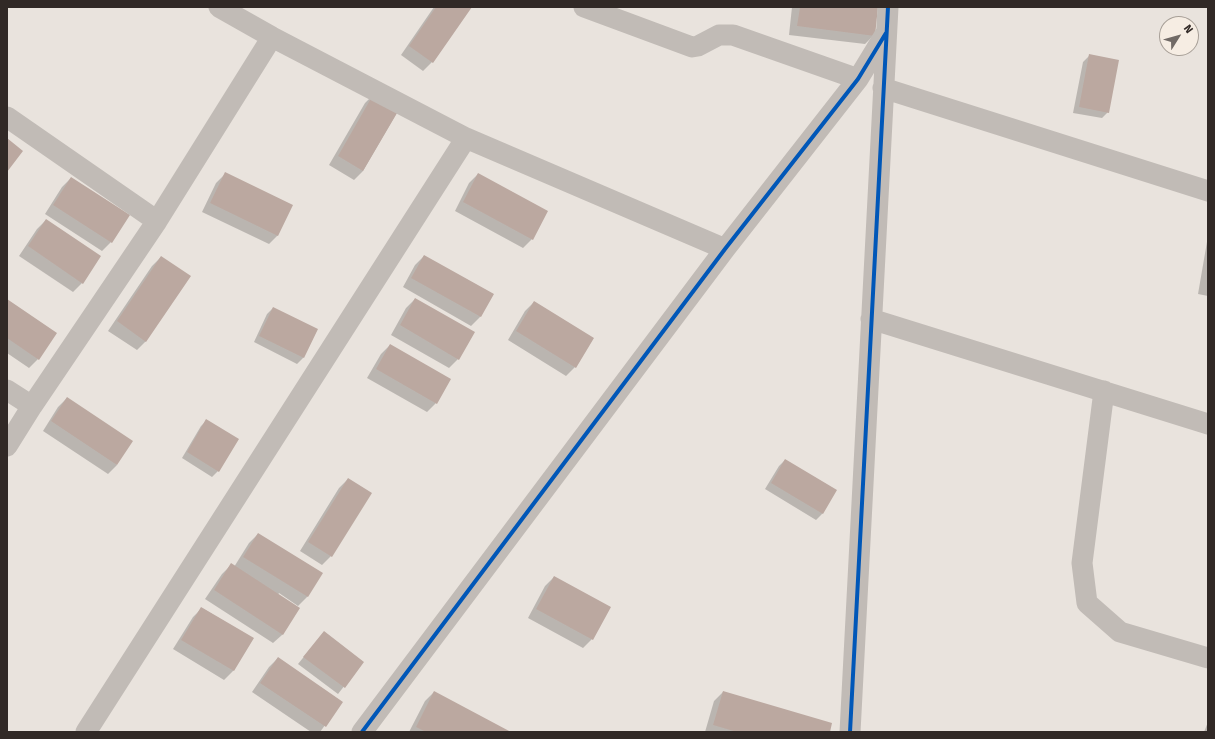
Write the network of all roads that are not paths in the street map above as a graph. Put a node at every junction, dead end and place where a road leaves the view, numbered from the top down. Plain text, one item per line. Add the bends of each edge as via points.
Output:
1 (219, 7) edge
2 (584, 7) edge
3 (888, 7) edge
4 (886, 33) junction
5 (272, 37) junction
6 (858, 78) junction
7 (882, 88) junction
8 (7, 117) edge
9 (466, 138) junction
10 (1208, 191) edge
11 (157, 221) junction
12 (725, 249) junction
13 (871, 319) junction
14 (7, 390) edge
15 (1104, 390) junction
16 (32, 406) junction
17 (1208, 424) edge
18 (7, 446) edge
19 (1208, 658) edge
20 (86, 732) edge
21 (362, 732) edge
22 (850, 732) edge

1 - 5 street
2 - 6 street via 692,47 719,35 733,35
3 - 4 street
4 - 6 street
4 - 7 street
5 - 9 street
5 - 11 street
6 - 12 street
7 - 10 street
7 - 13 street
8 - 11 street
9 - 12 street
9 - 20 street
11 - 16 street
12 - 21 street
13 - 15 street
13 - 22 street
14 - 16 street
15 - 17 street
15 - 19 street via 1082,563 1087,603 1120,632
16 - 18 street

